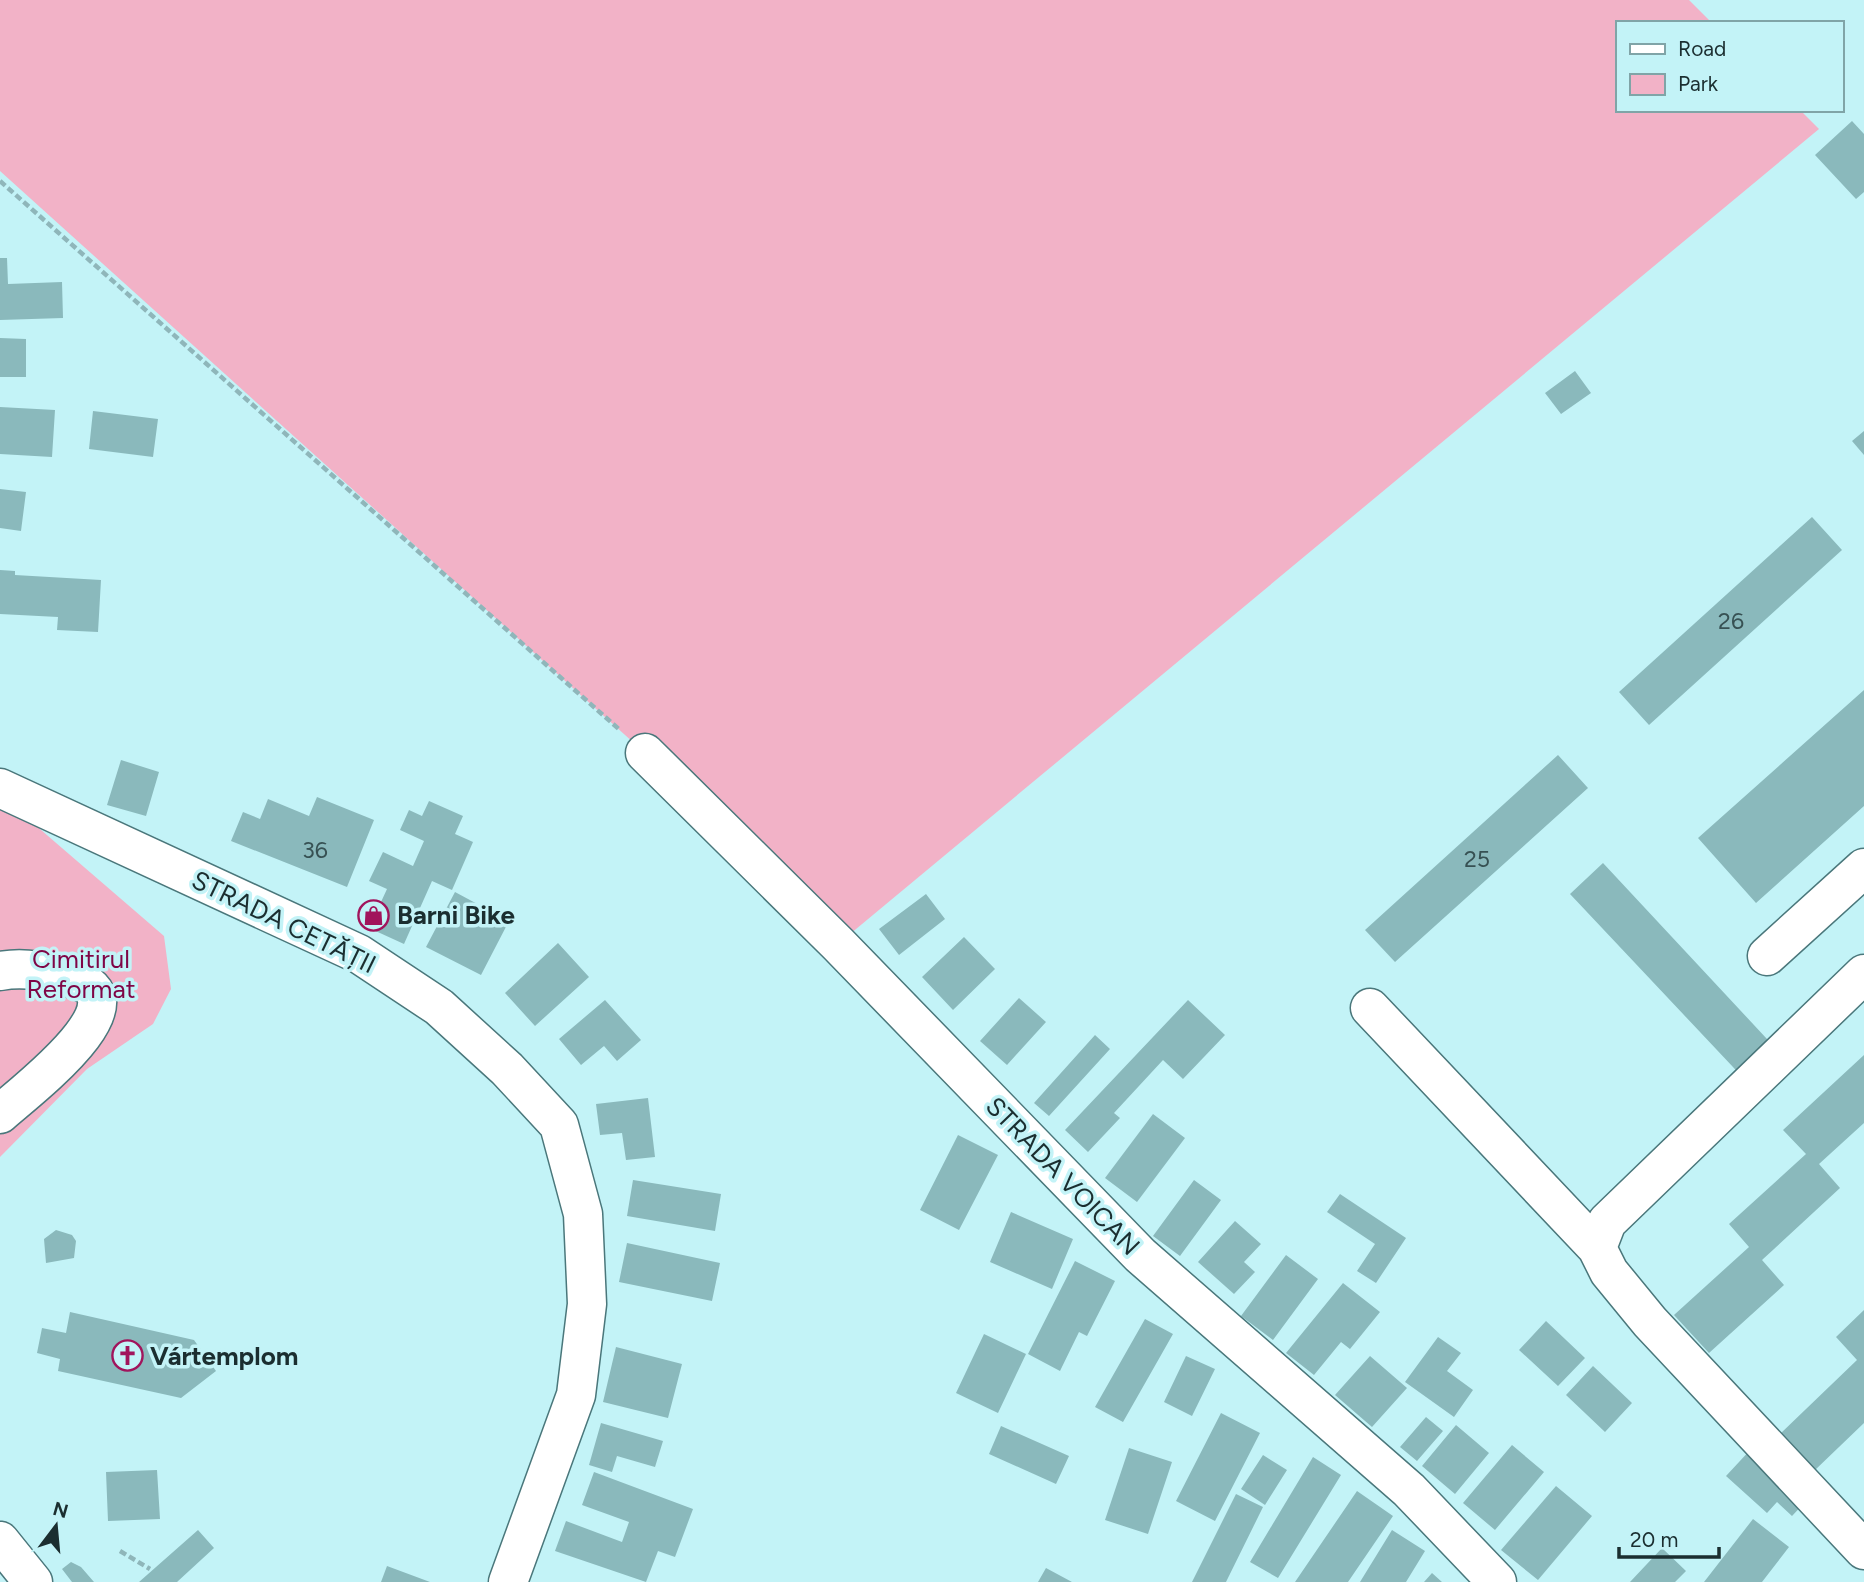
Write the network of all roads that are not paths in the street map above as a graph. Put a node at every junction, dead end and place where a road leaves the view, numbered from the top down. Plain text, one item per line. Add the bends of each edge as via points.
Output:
1 (645, 752) road end
2 (0, 788) edge
3 (1864, 867) edge
4 (1767, 956) dead end
5 (0, 971) edge
6 (1864, 974) edge
7 (1370, 1008) dead end
8 (0, 1114) edge
9 (1597, 1248) junction
10 (0, 1541) edge
11 (1864, 1550) edge
12 (33, 1582) edge
13 (508, 1582) edge
14 (1497, 1582) edge

1 - 14 street, STRADA VOICAN via 1140,1255 1409,1490
2 - 13 street, STRADA CETĂȚII via 359,954 439,1007 559,1125 583,1214 587,1304 576,1395
3 - 4 street
5 - 8 street via 17,968 83,982 96,993 99,1003 89,1029
6 - 9 street via 1607,1222
7 - 9 street
9 - 11 street via 1609,1272 1650,1322
10 - 12 street

